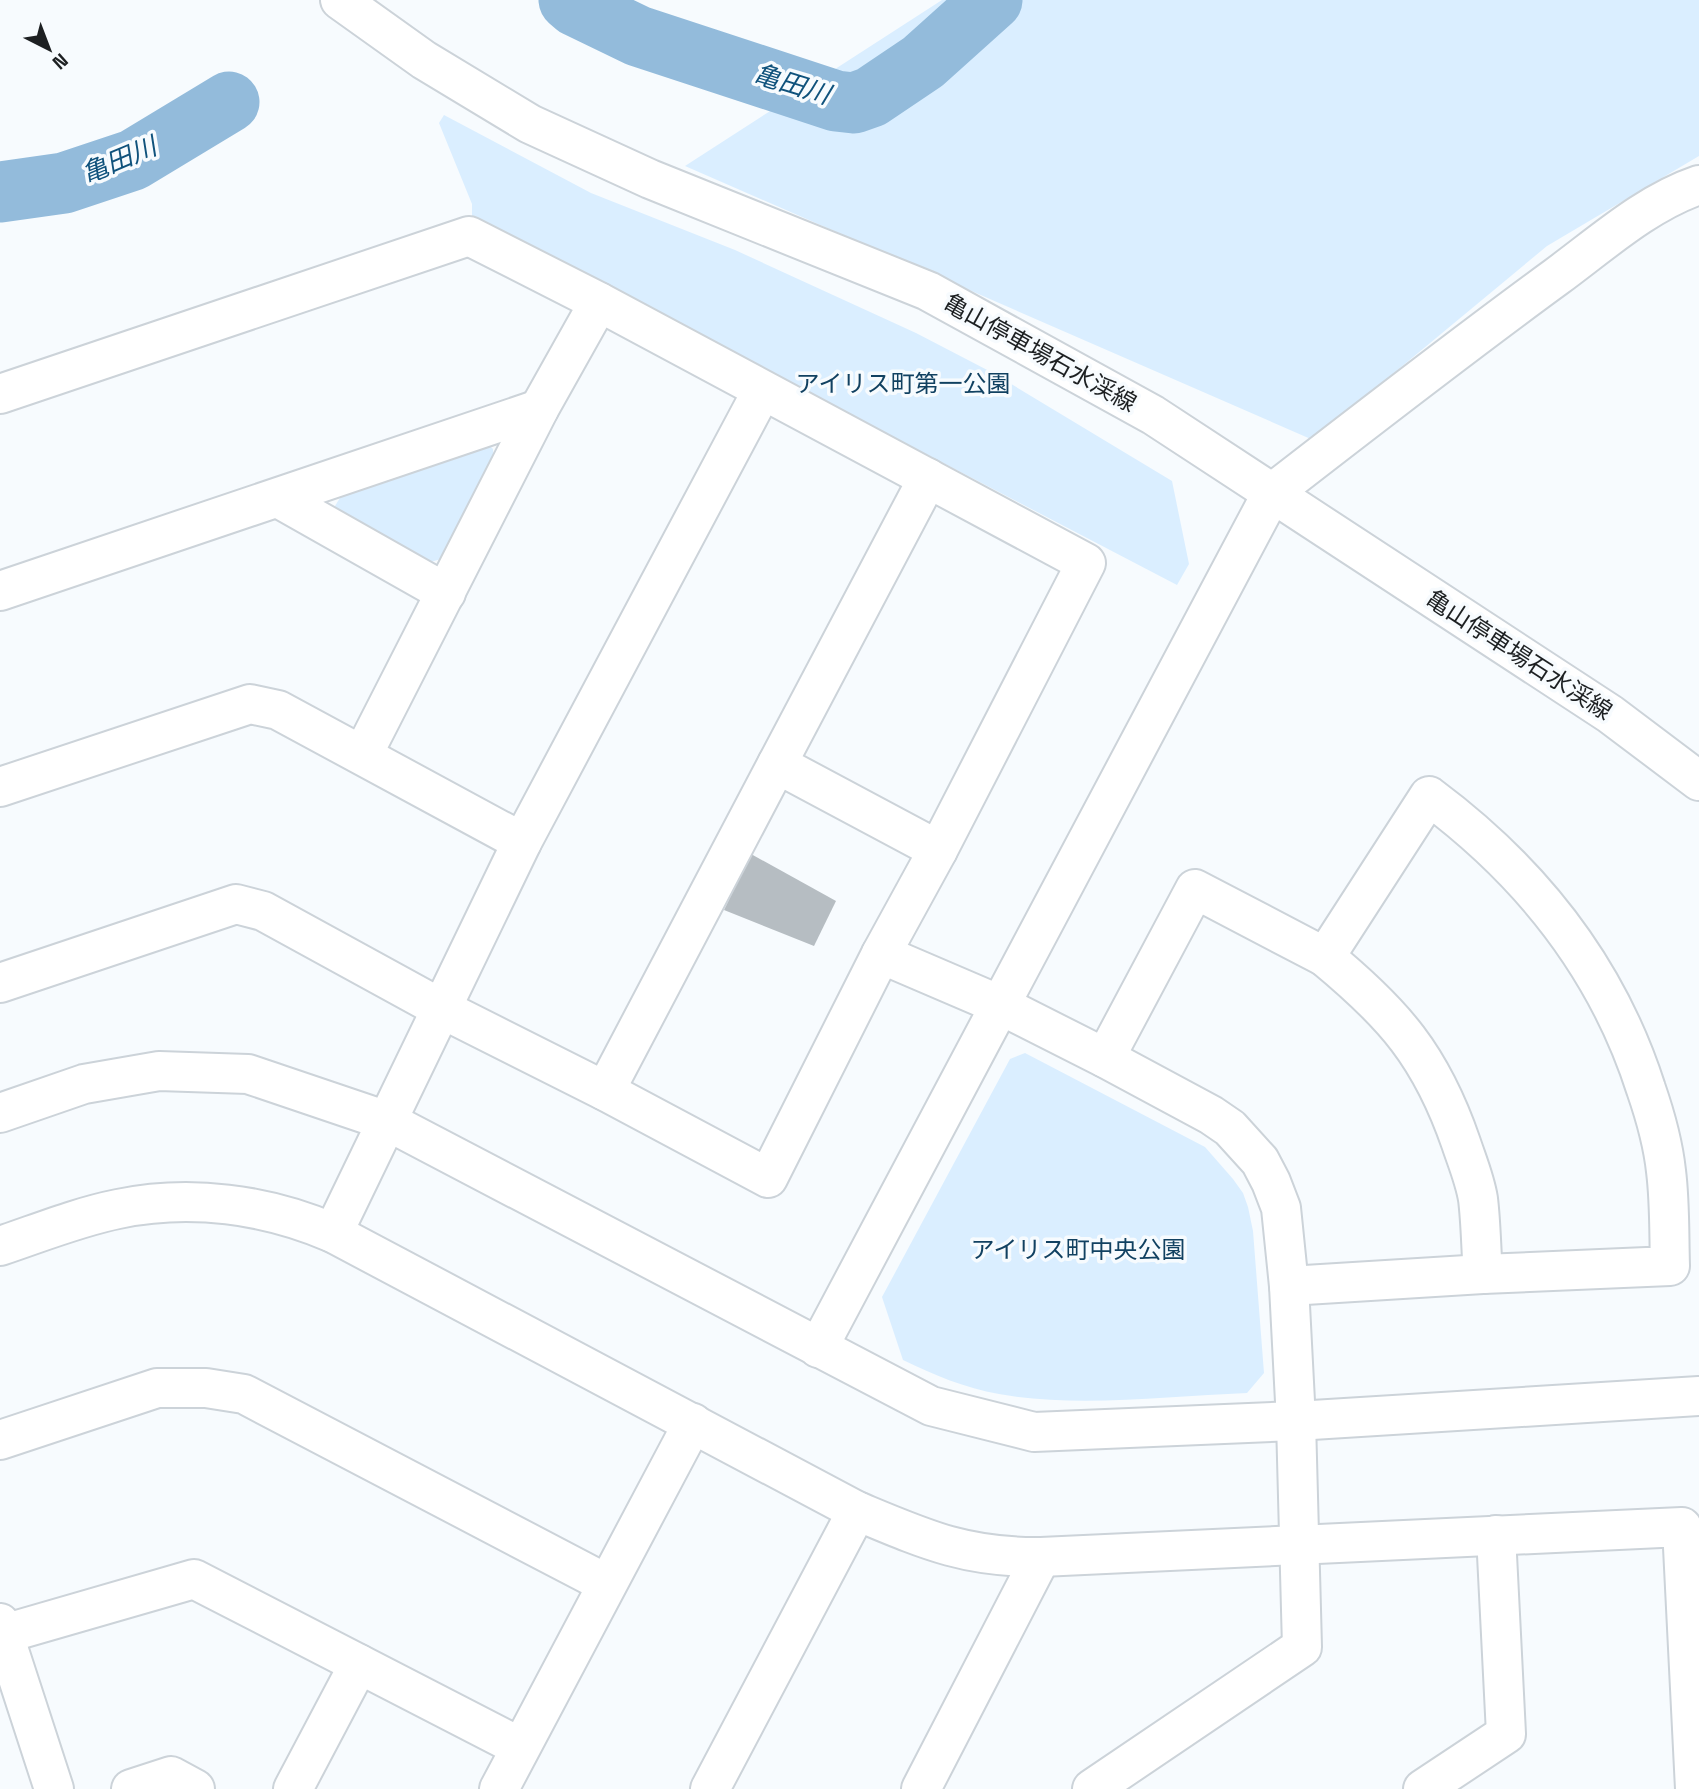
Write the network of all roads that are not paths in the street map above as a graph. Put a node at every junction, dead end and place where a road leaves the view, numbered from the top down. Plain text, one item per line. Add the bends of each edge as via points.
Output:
1 (340, 0) edge
2 (1699, 185) edge
3 (599, 302) junction
4 (762, 391) junction
5 (0, 394) edge
6 (539, 409) junction
7 (928, 478) junction
8 (1272, 493) junction
9 (278, 498) junction
10 (0, 591) edge
11 (446, 593) junction
12 (362, 754) junction
13 (776, 764) junction
14 (1699, 780) edge
15 (0, 787) edge
16 (522, 842) junction
17 (938, 850) junction
18 (881, 954) junction
19 (1325, 957) junction
20 (0, 983) edge
21 (1000, 1005) junction
22 (440, 1008) junction
23 (1105, 1058) junction
24 (605, 1091) junction
25 (0, 1113) edge
26 (387, 1122) junction
27 (333, 1233) junction
28 (0, 1246) edge
29 (1483, 1274) junction
30 (1289, 1286) junction
31 (818, 1348) junction
32 (1699, 1396) edge
33 (1296, 1421) junction
34 (693, 1423) junction
35 (0, 1440) edge
36 (857, 1511) junction
37 (1496, 1535) junction
38 (1298, 1547) junction
39 (1041, 1557) junction
40 (607, 1584) junction
41 (1, 1631) edge
42 (359, 1664) junction
43 (520, 1748) junction
44 (54, 1789) edge
45 (131, 1789) edge
46 (195, 1789) edge
47 (293, 1789) edge
48 (499, 1789) edge
49 (710, 1789) edge
50 (921, 1789) edge
51 (1092, 1789) edge
52 (1423, 1789) edge
53 (1695, 1789) edge

1 - 8 street, 亀山停車場石水渓線 via 424,60 530,124 928,291 1153,415
2 - 8 street via 1638,217
3 - 4 street
3 - 5 street via 469,236
3 - 6 street
4 - 7 street
4 - 16 street
6 - 9 street
6 - 11 street
7 - 13 street
7 - 17 street via 1086,563
8 - 14 street, 亀山停車場石水渓線 via 1610,715
8 - 21 street
9 - 10 street
9 - 11 street
11 - 12 street
12 - 15 street via 278,710 250,704
12 - 16 street
13 - 17 street
13 - 24 street
16 - 22 street
17 - 18 street
18 - 21 street
18 - 24 street via 768,1178
19 - 23 street via 1195,889
19 - 29 street via 1383,1009 1432,1074 1451,1115 1478,1198
19 - 29 street via 1429,796 1524,880 1562,924 1617,1012 1656,1117 1666,1171 1670,1266
20 - 22 street via 236,904 263,911
21 - 23 street
21 - 31 street
22 - 24 street
22 - 26 street
23 - 30 street via 1211,1115 1230,1128 1260,1161 1281,1209
25 - 26 street via 83,1084 159,1071 248,1074
26 - 27 street
26 - 31 street
27 - 28 street via 243,1205 171,1201 118,1209
27 - 34 street
29 - 30 street
30 - 33 street
31 - 33 street via 931,1406 1034,1432
32 - 33 street
33 - 38 street
34 - 36 street
34 - 40 street
35 - 40 street via 156,1388 244,1394
36 - 39 street via 936,1544 1005,1558
36 - 49 street
37 - 38 street
37 - 52 street via 1506,1734
37 - 53 street via 1682,1527
38 - 39 street
38 - 51 street via 1302,1647
39 - 50 street
40 - 43 street
41 - 42 street via 194,1578
41 - 44 street
42 - 43 street
42 - 47 street
43 - 48 street
45 - 46 street via 171,1776

